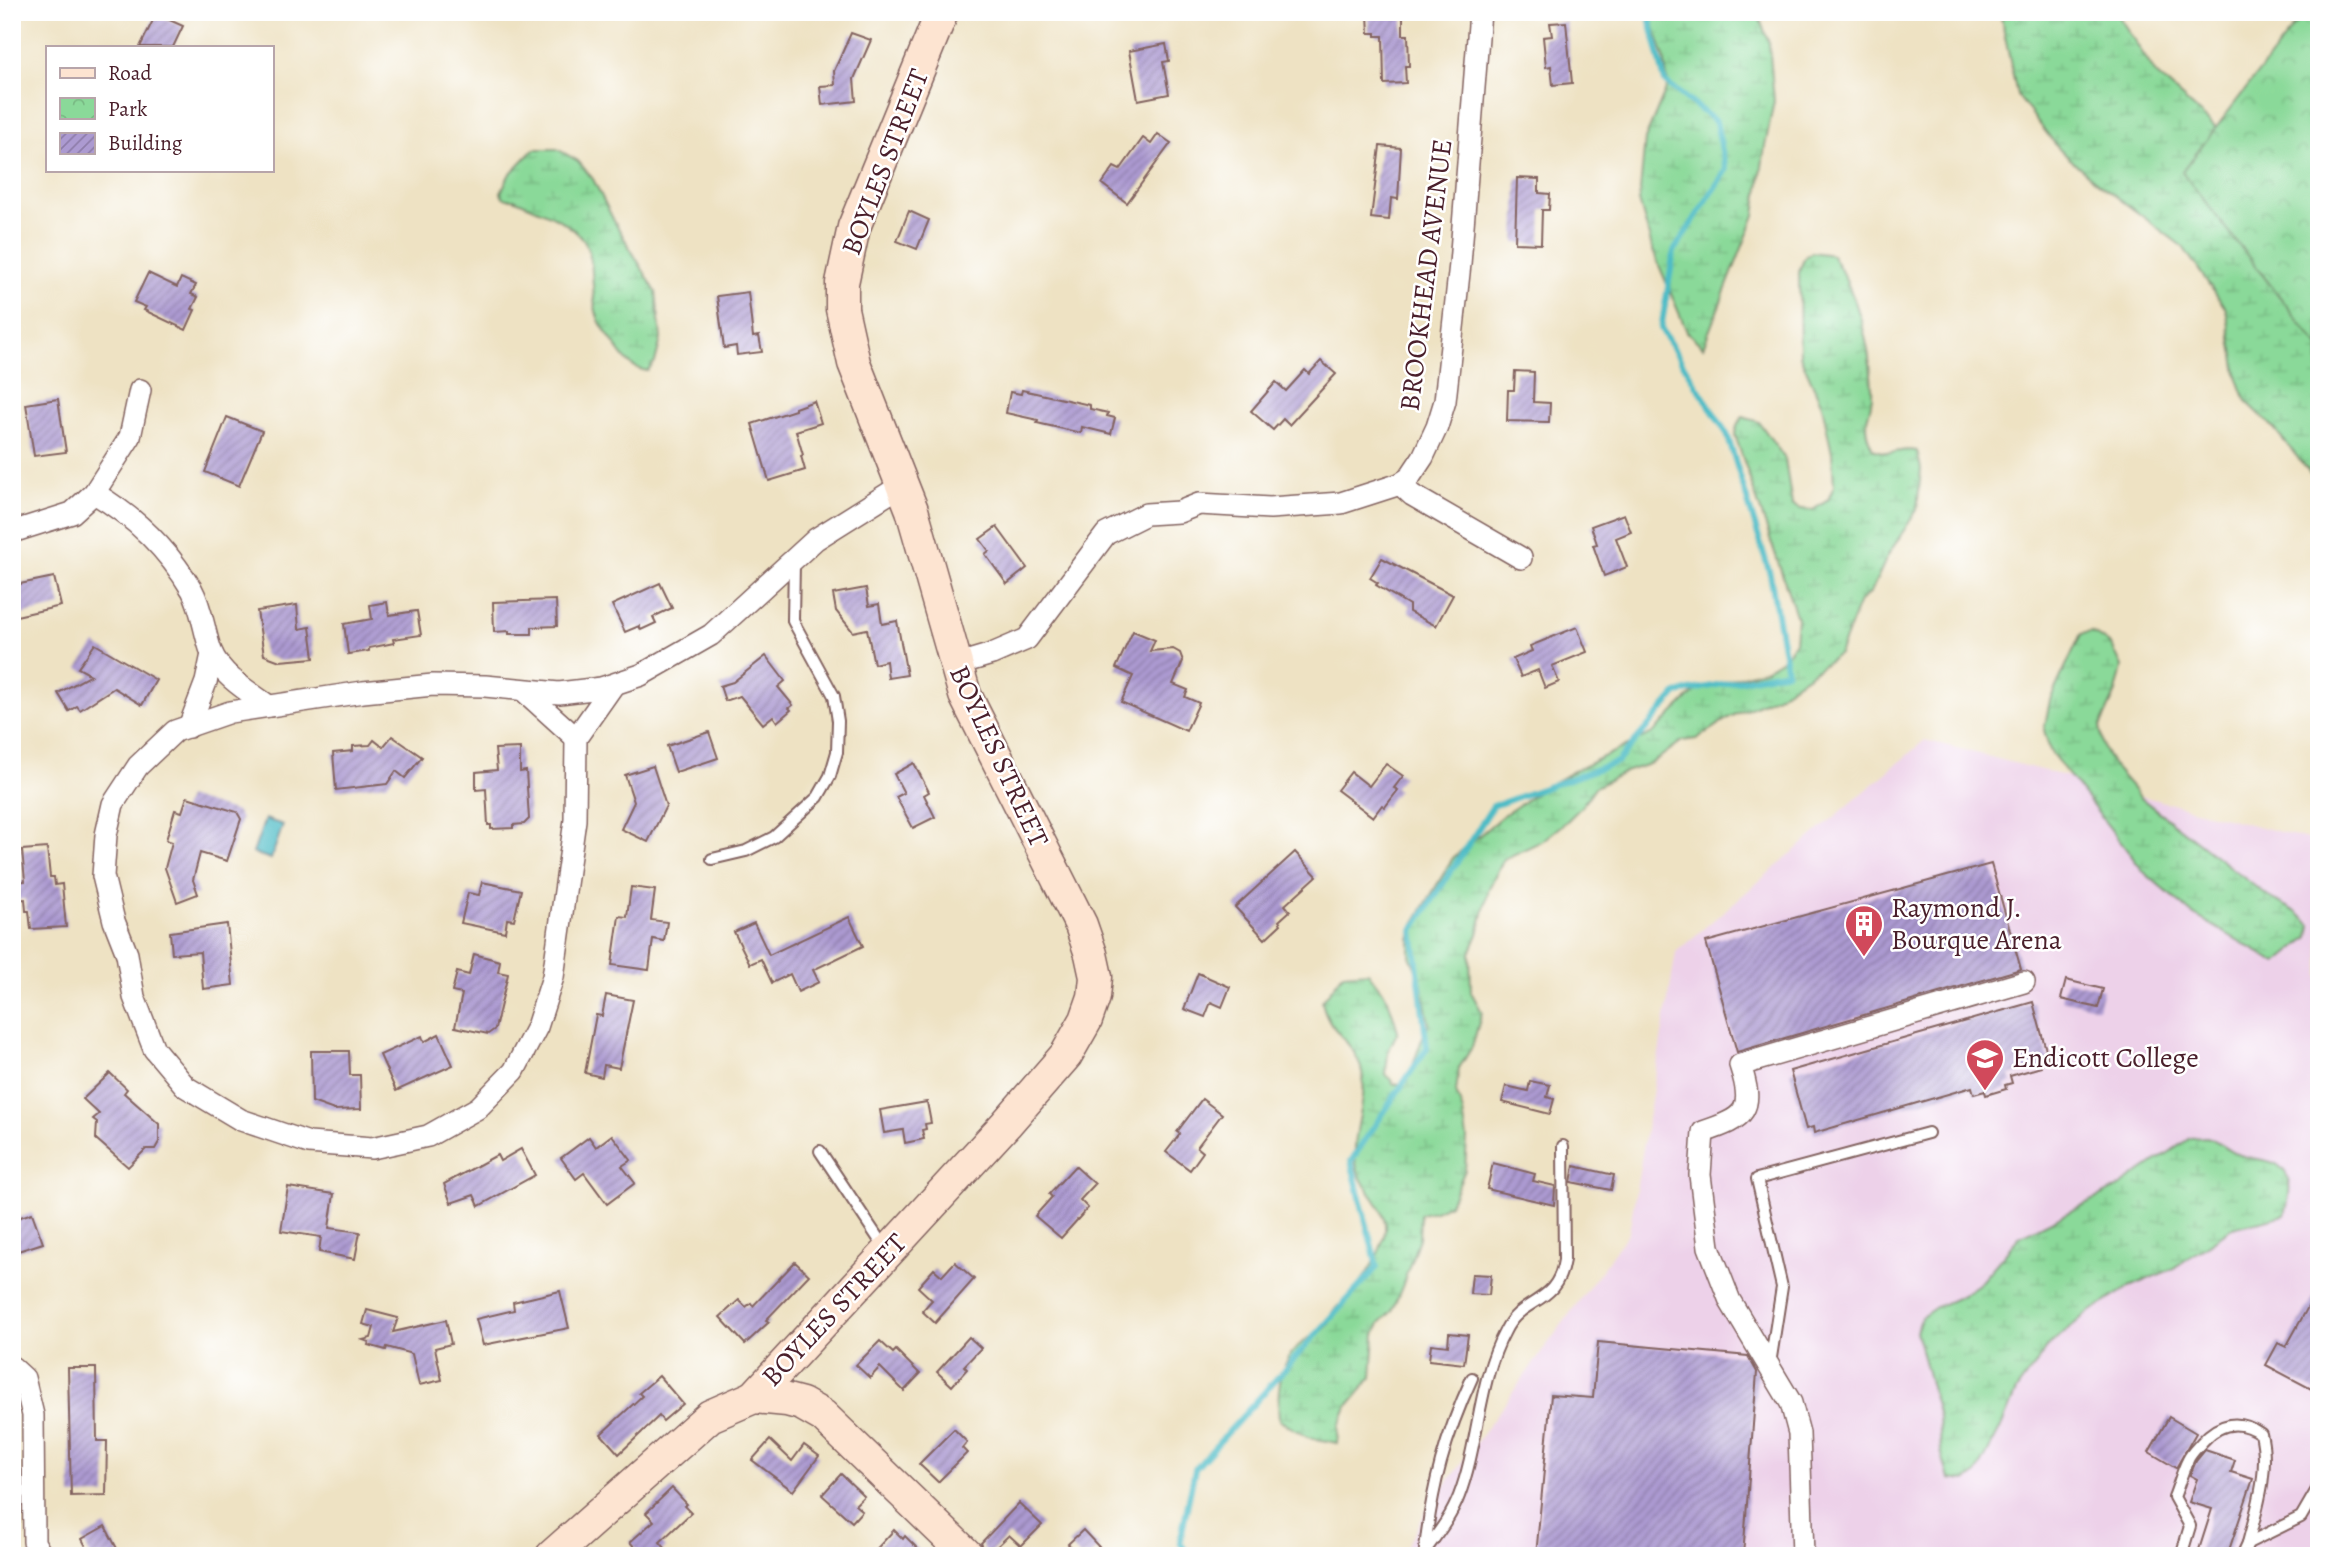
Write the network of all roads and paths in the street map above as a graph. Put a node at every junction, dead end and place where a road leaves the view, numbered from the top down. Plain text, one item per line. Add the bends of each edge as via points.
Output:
1 (1480, 12) edge
2 (934, 15) edge
3 (140, 390) dead end
4 (1400, 484) junction
5 (902, 485) junction
6 (94, 493) junction
7 (12, 532) edge
8 (1521, 558) dead end
9 (794, 559) junction
10 (212, 654) junction
11 (956, 665) junction
12 (614, 684) junction
13 (523, 690) junction
14 (268, 706) junction
15 (189, 727) junction
16 (576, 738) junction
17 (712, 859) dead end
18 (2024, 982) dead end
19 (1928, 1133) dead end
20 (1563, 1146) dead end
21 (820, 1152) dead end
22 (887, 1253) junction
23 (12, 1367) edge
24 (1770, 1367) junction
25 (1472, 1378) dead end
26 (754, 1397) junction
27 (2319, 1486) edge
28 (2248, 1544) junction
29 (29, 1548) edge
30 (1425, 1553) edge
31 (551, 1556) edge
32 (968, 1556) edge
33 (1803, 1556) edge
34 (2181, 1556) edge
35 (2242, 1556) edge

1 - 4 street, BROOKHEAD AVENUE via 1445,401 1423,457
2 - 5 street, BOYLES STREET via 854,227 842,283 842,309 854,363
3 - 6 street via 130,437
4 - 8 street
4 - 11 street, BROOKHEAD AVENUE via 1329,504 1270,508 1199,505 1179,512 1146,514 1106,534 1027,639
5 - 9 street via 816,539
5 - 11 street, BOYLES STREET
6 - 7 street via 72,513
6 - 10 street via 124,511 162,548 193,592
9 - 12 street via 711,635 641,675
9 - 17 lane via 793,621 834,696 837,742 830,776 818,797 775,837
10 - 14 street via 226,673
10 - 15 street
11 - 22 street, BOYLES STREET via 988,744 1081,925 1096,977 1094,997 1066,1055
12 - 13 street via 559,693
12 - 16 street
13 - 14 street via 433,685
13 - 16 street
14 - 15 street via 230,712
15 - 16 street via 175,732 138,766 113,804 106,835 103,876 127,954 134,997 154,1049 186,1087 241,1120 309,1143 372,1148 428,1136 478,1108 513,1071 537,1027 553,977 567,889 575,820
18 - 24 street via 1740,1065 1748,1100 1742,1113 1703,1132 1700,1175 1709,1247 1730,1301
19 - 24 lane via 1757,1179 1782,1287
20 - 30 lane via 1562,1273 1549,1293 1515,1315 1504,1332 1485,1384 1460,1495
21 - 22 lane
22 - 26 street, BOYLES STREET
23 - 29 street via 24,1378 33,1415
24 - 33 street via 1791,1403 1799,1433
25 - 30 lane via 1437,1471
26 - 31 street via 710,1416
26 - 32 street via 802,1404 823,1416
27 - 28 lane via 2301,1517
28 - 34 lane via 2260,1496 2264,1446 2251,1427 2222,1425 2189,1457 2174,1497 2190,1526
28 - 35 lane

